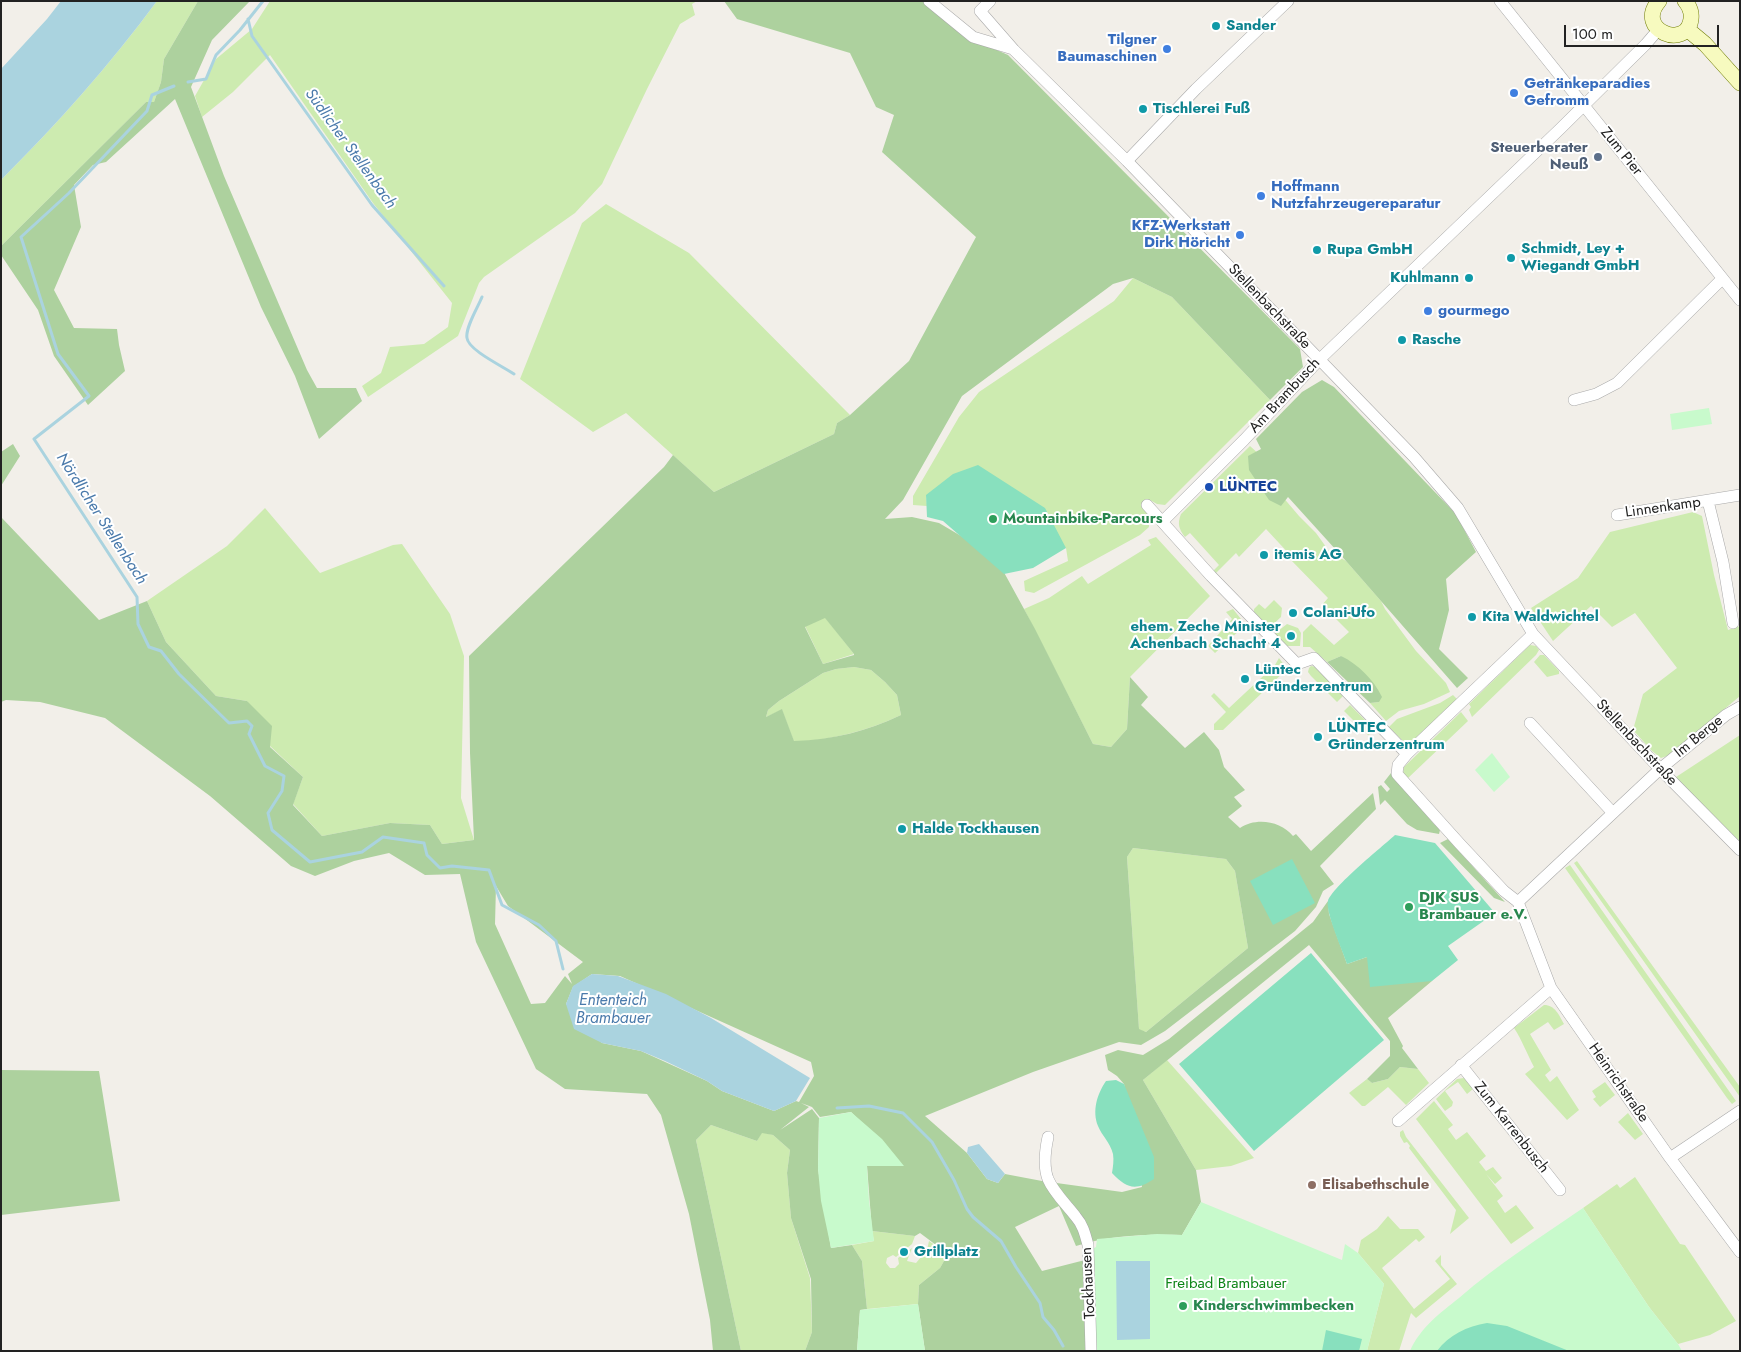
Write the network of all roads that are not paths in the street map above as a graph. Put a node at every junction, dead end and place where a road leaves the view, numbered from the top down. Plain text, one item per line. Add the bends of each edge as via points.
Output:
1 (929, 1) edge
2 (990, 1) edge
3 (1288, 1) edge
4 (1500, 1) edge
5 (1659, 1) edge
6 (1685, 1) edge
7 (1687, 29) junction
8 (1658, 30) junction
9 (1014, 50) junction
10 (1740, 83) edge
11 (1583, 106) junction
12 (1127, 161) junction
13 (1722, 279) junction
14 (1740, 300) edge
15 (1320, 359) junction
16 (1574, 400) dead end
17 (1740, 496) edge
18 (1708, 501) junction
19 (1147, 505) dead end
20 (1617, 515) dead end
21 (1163, 521) junction
22 (1733, 623) dead end
23 (1534, 634) junction
24 (1740, 707) edge
25 (1530, 723) dead end
26 (1407, 754) junction
27 (1660, 769) junction
28 (1613, 813) junction
29 (1740, 850) edge
30 (1518, 902) junction
31 (1551, 988) junction
32 (1461, 1064) junction
33 (1740, 1111) edge
34 (1398, 1121) dead end
35 (1048, 1137) dead end
36 (1670, 1158) junction
37 (1560, 1190) dead end
38 (1740, 1252) edge
39 (1091, 1351) edge

1 - 9 street, Stellenbachstraße via 972,37
2 - 9 street, Stellenbachstraße via 980,11
3 - 12 street
4 - 11 street, Zum Pier
5 - 8 main road via 1652,13
6 - 7 main road via 1692,17
7 - 8 main road via 1673,36
7 - 10 main road
8 - 11 street, Am Brambusch
9 - 12 street, Stellenbachstraße
11 - 13 street, Zum Pier
11 - 15 street, Am Brambusch
12 - 15 street, Stellenbachstraße
13 - 14 street, Zum Pier
13 - 16 street via 1616,383 1596,394
15 - 21 street, Am Brambusch
15 - 23 street, Stellenbachstraße via 1458,508
17 - 18 street, Linnenkamp
18 - 20 street, Linnenkamp
18 - 22 street, Linnenkamp via 1724,562
19 - 21 street
21 - 26 street via 1216,582 1297,664 1314,658
23 - 26 street
23 - 27 street, Stellenbachstraße
24 - 27 street, Im Berge
25 - 28 street
26 - 30 street, Heinrichstraße via 1398,765 1398,774 1403,781 1504,891
27 - 28 street
27 - 29 street, Stellenbachstraße
28 - 30 street
30 - 31 street, Heinrichstraße
31 - 32 street
31 - 36 street, Heinrichstraße
32 - 34 street
32 - 37 street, Zum Karrenbusch
33 - 36 street
35 - 39 street, Tockhausen via 1045,1167 1048,1180 1084,1229 1088,1245
36 - 38 street, Heinrichstraße

